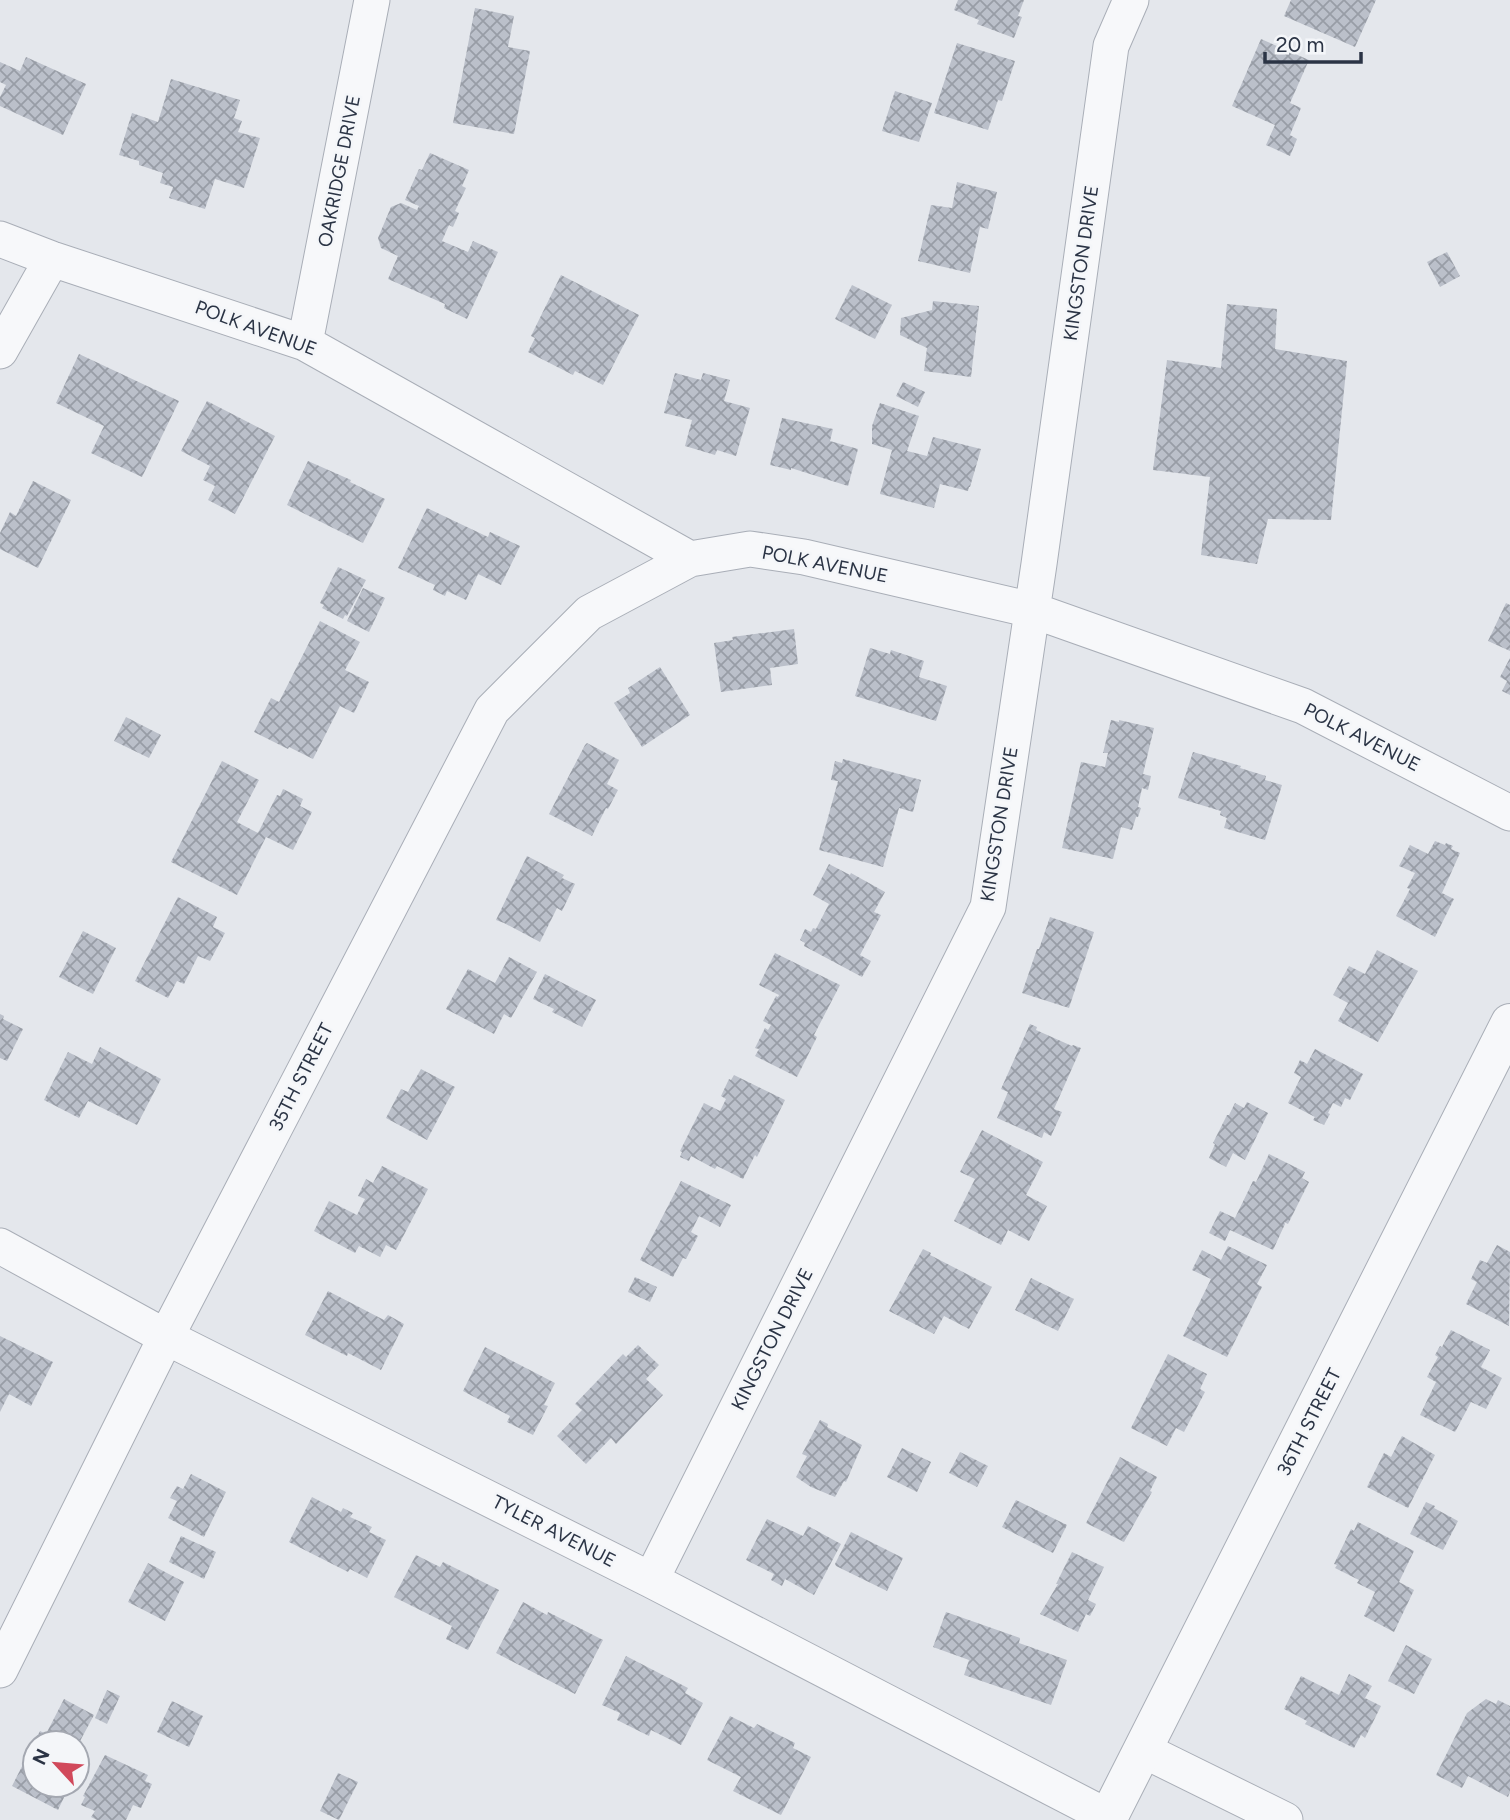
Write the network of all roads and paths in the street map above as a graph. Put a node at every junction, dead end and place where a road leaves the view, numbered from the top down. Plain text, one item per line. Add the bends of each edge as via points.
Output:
1 (372, 0) edge
2 (1131, 0) edge
3 (0, 239) edge
4 (52, 259) junction
5 (306, 343) junction
6 (0, 351) edge
7 (690, 559) junction
8 (1032, 610) junction
9 (1510, 813) edge
10 (1510, 1023) edge
11 (0, 1246) edge
12 (166, 1337) junction
13 (651, 1580) junction
14 (0, 1670) edge
15 (1143, 1750) junction
16 (1108, 1818) edge
17 (1284, 1820) edge

1 - 5 street, OAKRIDGE DRIVE
2 - 8 street, KINGSTON DRIVE via 1111,46
3 - 4 street, POLK AVENUE
4 - 5 street, POLK AVENUE
4 - 6 street
5 - 7 street, POLK AVENUE
7 - 8 street, POLK AVENUE via 750,549 804,557
7 - 12 street, 35TH STREET via 589,613 492,710
8 - 9 street, POLK AVENUE via 1303,706
8 - 13 street, KINGSTON DRIVE via 988,906
10 - 15 street, 36TH STREET
11 - 12 street, TYLER AVENUE
12 - 13 street, TYLER AVENUE
12 - 14 street, 35TH STREET
13 - 16 street, TYLER AVENUE
15 - 16 street, 36TH STREET
15 - 17 street

